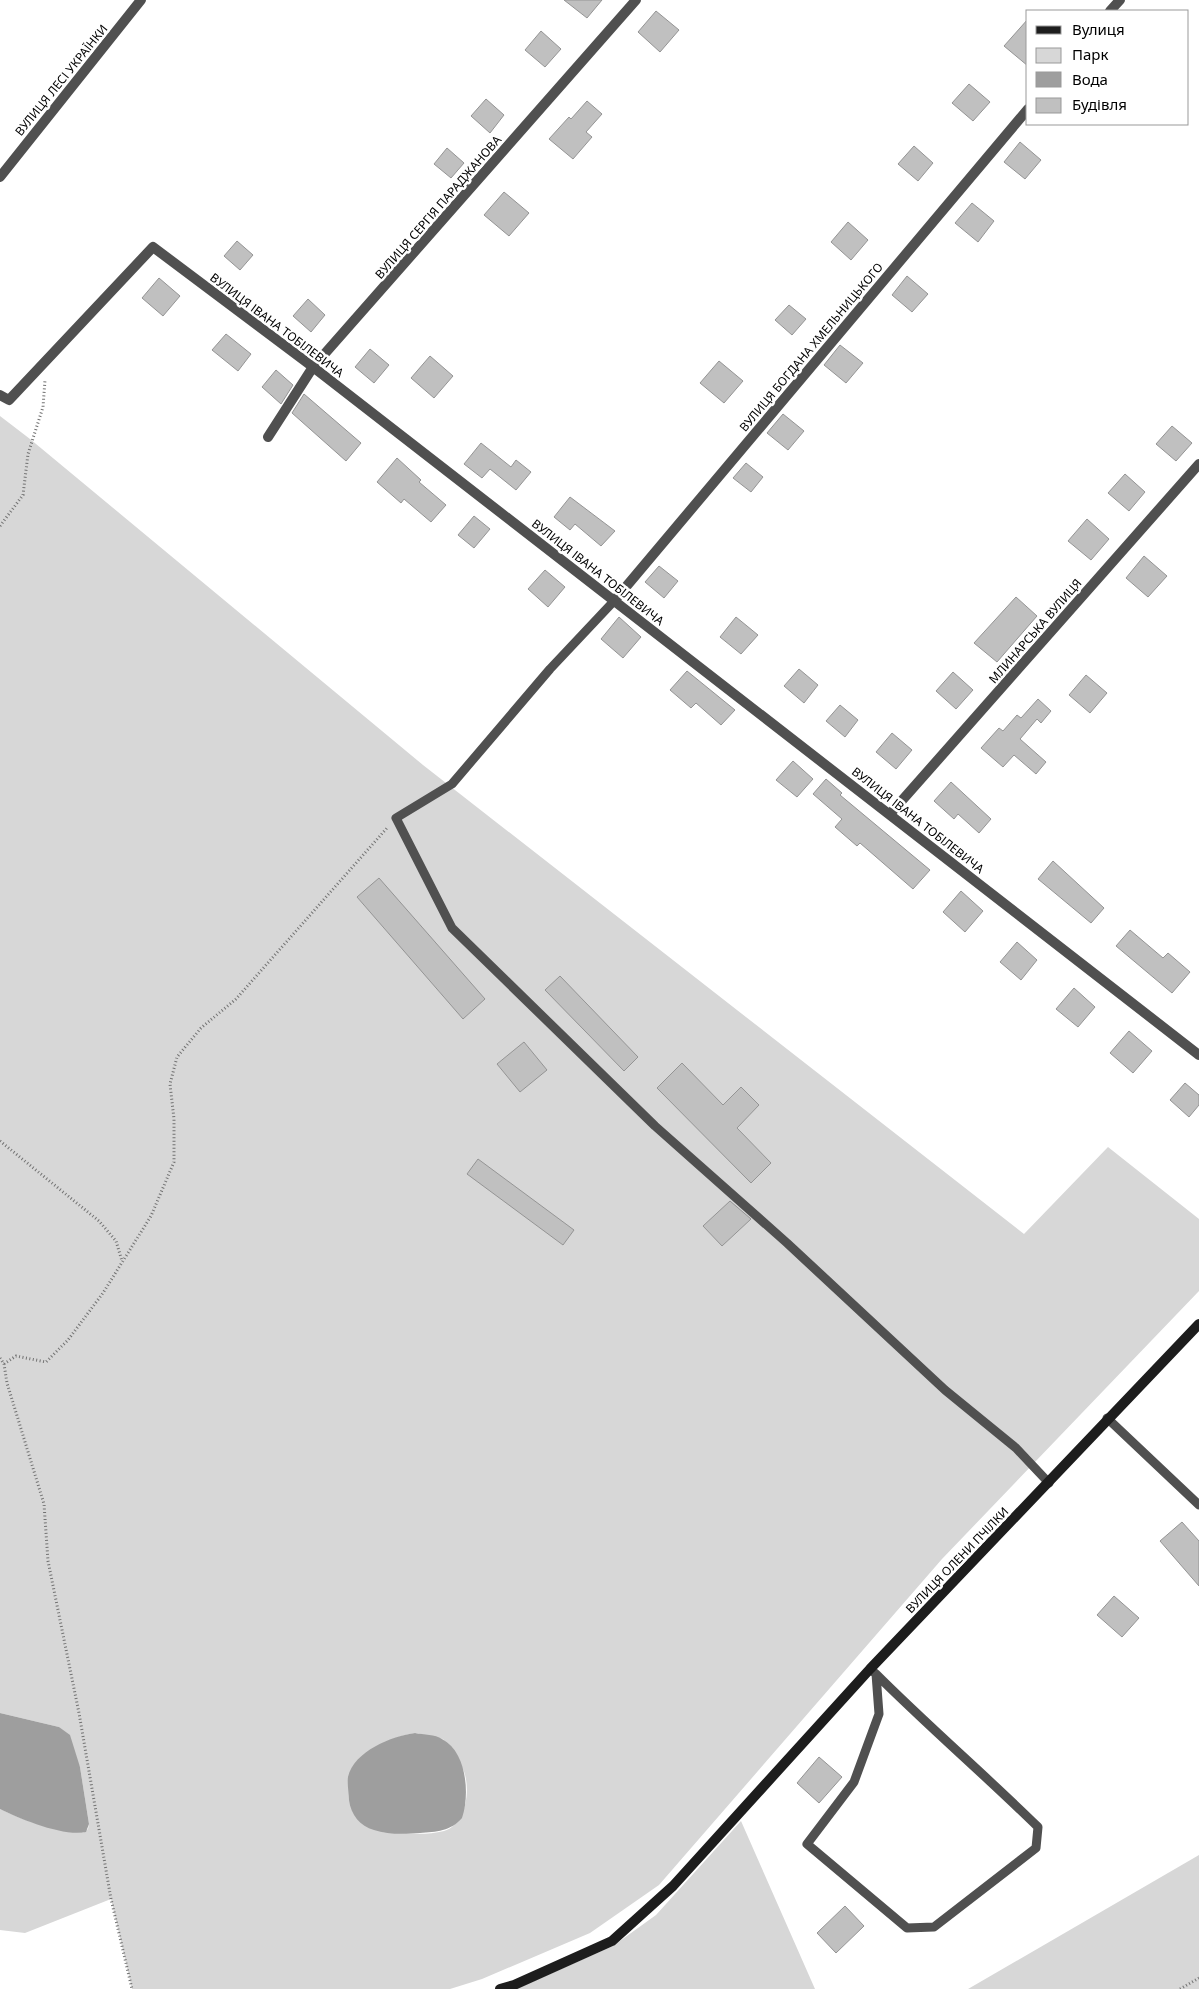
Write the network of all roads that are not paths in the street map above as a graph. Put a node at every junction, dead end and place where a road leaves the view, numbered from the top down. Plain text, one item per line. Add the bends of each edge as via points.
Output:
1 (141, 0) edge
2 (636, 0) edge
3 (1120, 0) edge
4 (1111, 10) edge
5 (1026, 111) edge
6 (0, 176) edge
7 (314, 367) junction
8 (0, 395) edge
9 (268, 437) dead end
10 (1199, 464) edge
11 (614, 601) junction
12 (890, 814) junction
13 (1199, 1055) edge
14 (1199, 1324) edge
15 (1107, 1418) junction
16 (1049, 1483) junction
17 (1199, 1505) edge
18 (873, 1671) junction
19 (500, 1989) edge

1 - 6 street, ВУЛИЦЯ ЛЕСІ УКРАЇНКИ
2 - 7 street, ВУЛИЦЯ СЕРГІЯ ПАРАДЖАНОВА
3 - 4 street
5 - 11 street, ВУЛИЦЯ БОГДАНА ХМЕЛЬНИЦЬКОГО
7 - 8 street, ВУЛИЦЯ ІВАНА ТОБІЛЕВИЧА via 153,247 8,400
7 - 9 street, ВУЛИЦЯ СЕРГІЯ ПАРАДЖАНОВА
7 - 11 street, ВУЛИЦЯ ІВАНА ТОБІЛЕВИЧА
10 - 12 street, МЛИНАРСЬКА ВУЛИЦЯ
11 - 12 street, ВУЛИЦЯ ІВАНА ТОБІЛЕВИЧА
11 - 16 lane via 550,669 452,784 396,818 452,928 655,1126 945,1390 1016,1448
12 - 13 street, ВУЛИЦЯ ІВАНА ТОБІЛЕВИЧА
14 - 15 street, ВУЛИЦЯ ОЛЕНИ ПЧІЛКИ
15 - 16 street, ВУЛИЦЯ ОЛЕНИ ПЧІЛКИ
15 - 17 lane
16 - 18 street, ВУЛИЦЯ ОЛЕНИ ПЧІЛКИ
18 - 18 lane via 1038,1827 1036,1848 934,1927 907,1928 807,1844 854,1782 879,1714
18 - 19 street, ВУЛИЦЯ ОЛЕНИ ПЧІЛКИ via 673,1886 612,1941 514,1986

